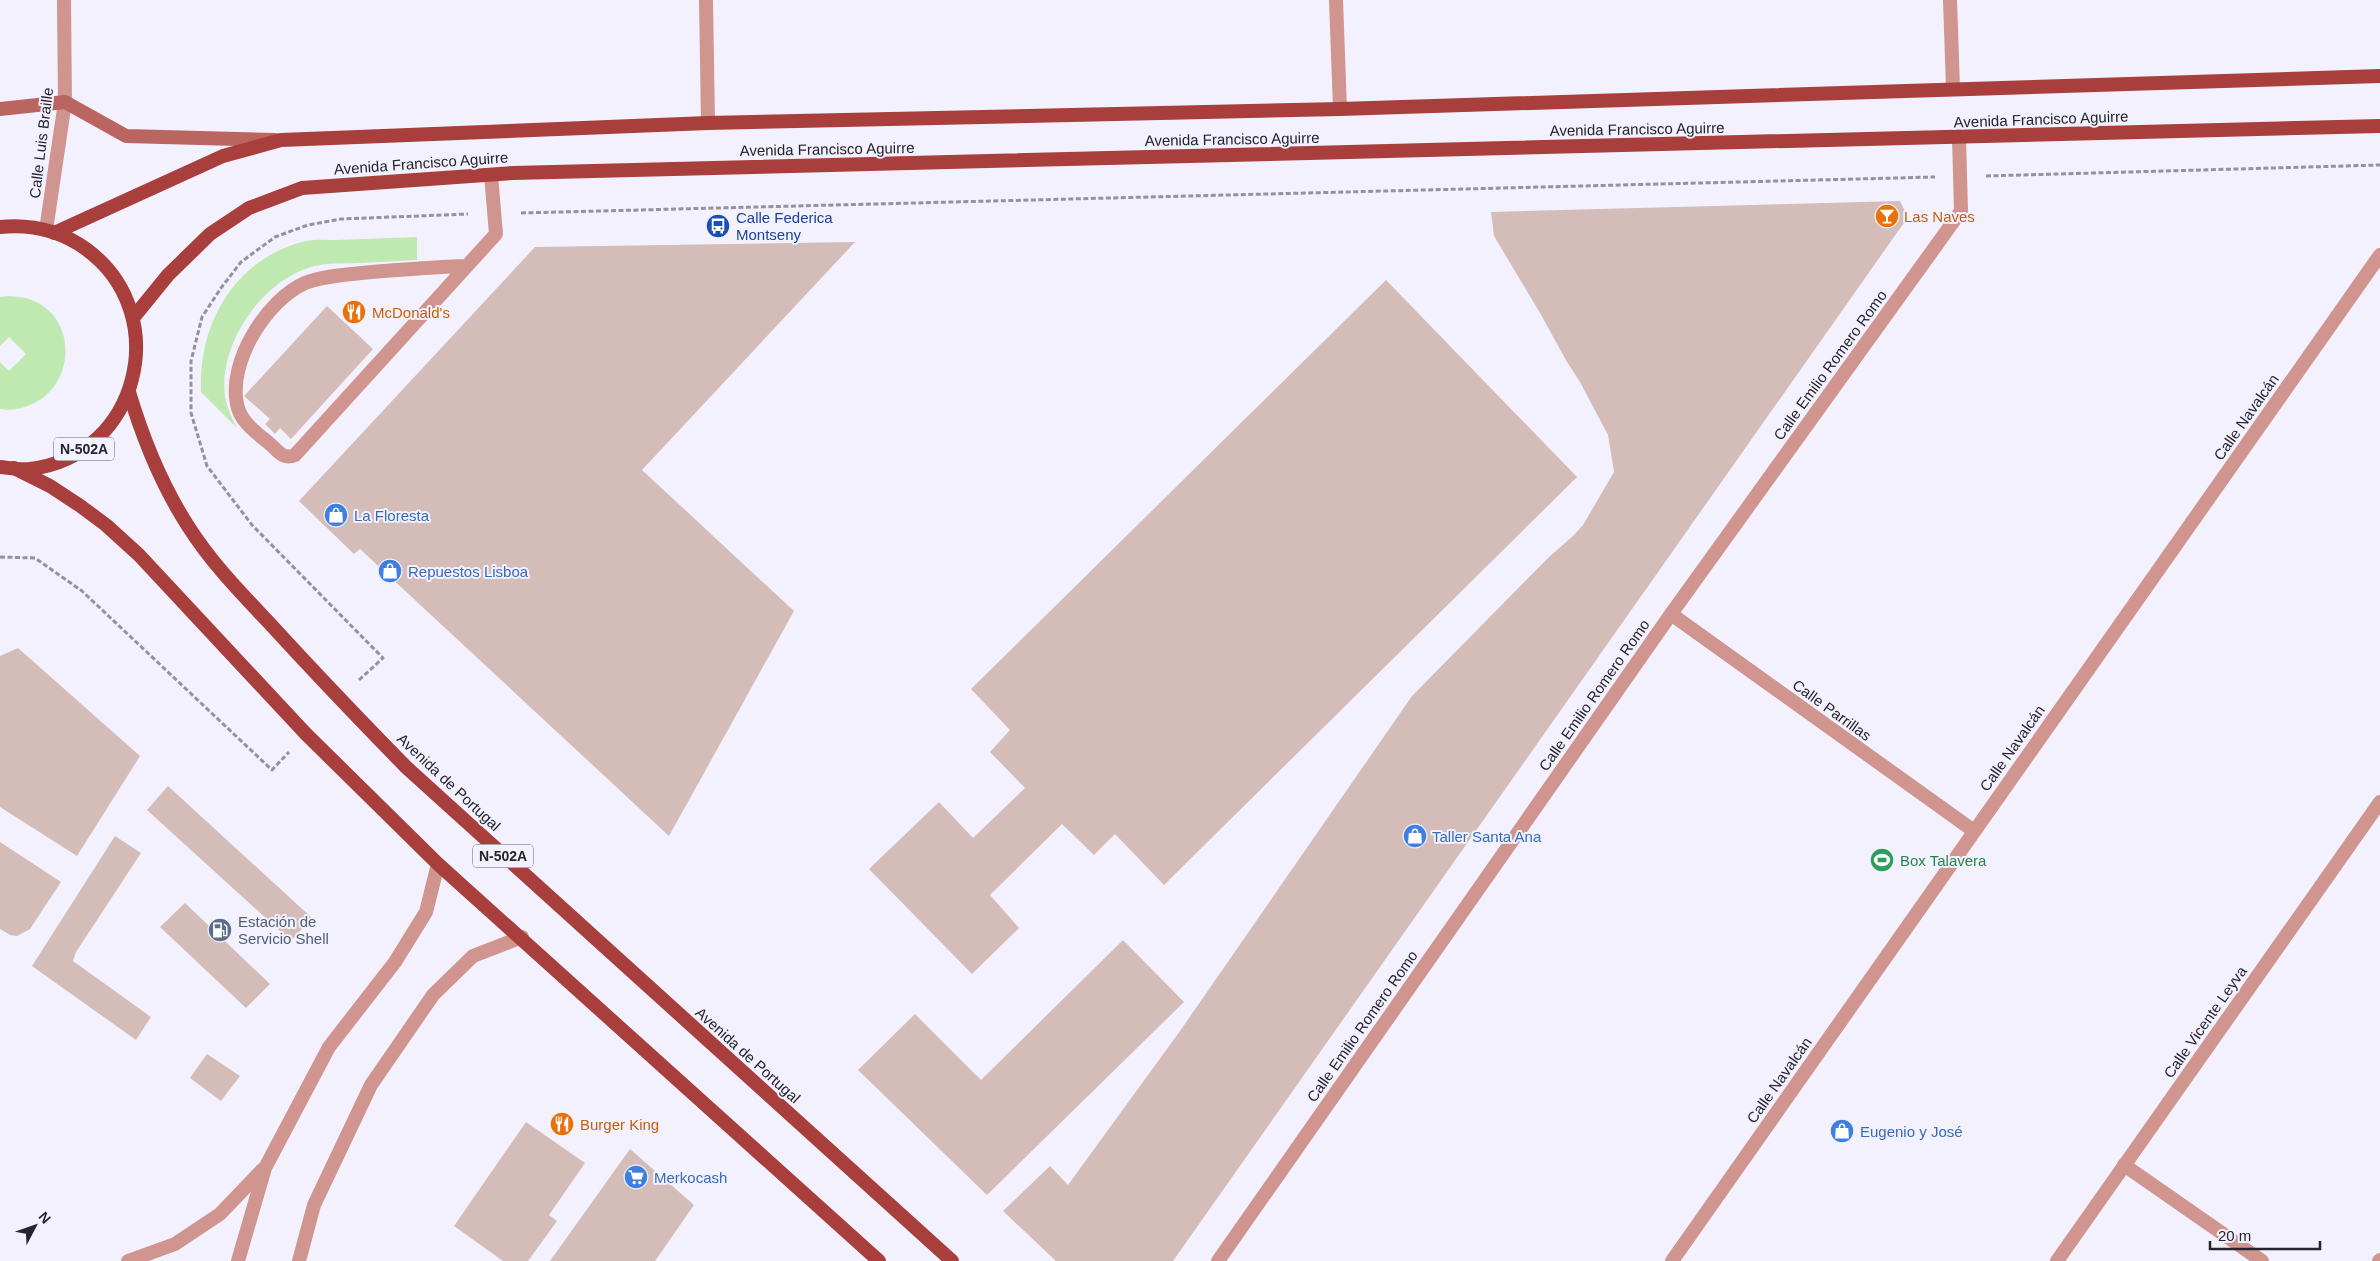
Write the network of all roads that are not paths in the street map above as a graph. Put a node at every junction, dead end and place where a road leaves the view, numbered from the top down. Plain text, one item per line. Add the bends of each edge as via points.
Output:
1 (64, 0) edge
2 (706, 0) edge
3 (1336, 0) edge
4 (1950, 0) edge
5 (2380, 76) edge
6 (1953, 88) junction
7 (66, 102) junction
8 (0, 108) edge
9 (1340, 109) junction
10 (708, 123) junction
11 (2380, 126) edge
12 (1958, 138) junction
13 (281, 140) junction
14 (491, 175) junction
15 (0, 227) edge
16 (50, 232) junction
17 (2380, 255) edge
18 (467, 266) junction
19 (133, 318) junction
20 (128, 392) junction
21 (7, 468) edge
22 (1671, 614) junction
23 (2380, 802) edge
24 (1974, 831) junction
25 (438, 864) junction
26 (522, 937) junction
27 (2124, 1165) junction
28 (265, 1168) junction
29 (128, 1261) edge
30 (238, 1261) edge
31 (299, 1261) edge
32 (879, 1261) edge
33 (952, 1261) edge
34 (1218, 1261) edge
35 (1672, 1261) edge
36 (2057, 1261) edge
37 (2262, 1261) edge

1 - 7 street, Calle Luis Braille
2 - 10 street
3 - 9 street
4 - 6 street
5 - 6 main road, Avenida Francisco Aguirre
6 - 9 main road, Avenida Francisco Aguirre
7 - 8 main road
7 - 13 main road, Avenida Francisco Aguirre via 126,136
7 - 16 street, Calle Luis Braille
9 - 10 main road, Avenida Francisco Aguirre
10 - 13 main road, Avenida Francisco Aguirre
11 - 12 main road, Avenida Francisco Aguirre
12 - 14 main road, Avenida Francisco Aguirre
12 - 22 street, Calle Emilio Romero Romo via 1961,211
13 - 16 main road, Avenida Francisco Aguirre via 223,156
14 - 18 street via 496,234
14 - 19 main road, Avenida Francisco Aguirre via 302,188 249,208 210,234 168,275
15 - 16 main road, N-502A via 29,226
16 - 19 main road, N-502A via 84,248 108,270 121,288
17 - 24 street, Calle Navalcán
18 - 18 street via 398,269 323,278 289,292 262,318 242,358 236,404 244,422 281,455 288,458 295,455
19 - 20 main road, N-502A via 137,355
20 - 21 main road, N-502A via 111,423 86,448 54,464 27,469
20 - 33 main road, Avenida de Portugal / N-502A via 144,440 165,487 192,533 213,562 339,699 406,767
21 - 25 main road, N-502A via 50,486 79,505 139,555 306,734
22 - 24 street, Calle Parrillas
22 - 34 street, Calle Emilio Romero Romo
23 - 27 street, Calle Vicente Leyva
24 - 35 street, Calle Navalcán
25 - 26 main road, N-502A
25 - 28 street via 426,912 395,962 329,1047
26 - 31 street via 473,956 433,995 371,1085 314,1206
26 - 32 main road, N-502A
27 - 36 street, Calle Vicente Leyva
27 - 37 street
28 - 29 street via 220,1214 175,1244
28 - 30 street

